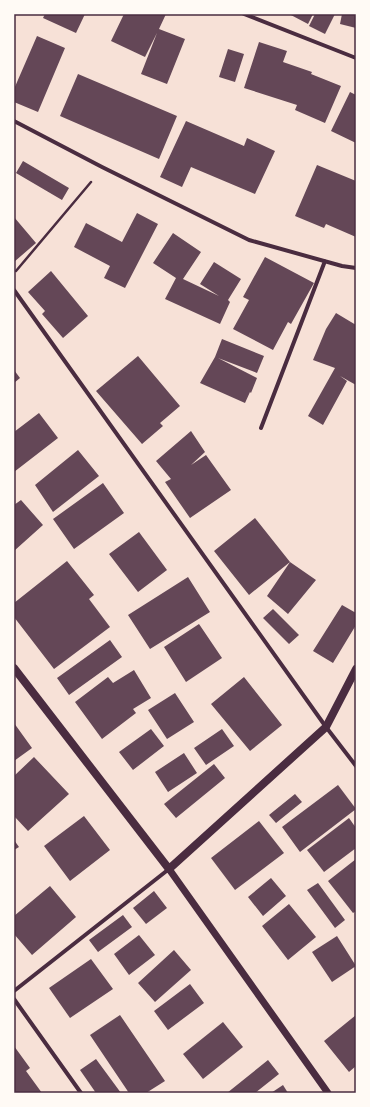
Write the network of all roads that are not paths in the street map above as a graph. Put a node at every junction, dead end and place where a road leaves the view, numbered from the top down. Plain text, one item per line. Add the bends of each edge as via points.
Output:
1 (244, 14) edge
2 (356, 58) edge
3 (14, 121) edge
4 (325, 261) junction
5 (356, 268) edge
6 (14, 290) edge
7 (260, 428) dead end
8 (14, 668) edge
9 (356, 670) edge
10 (326, 726) junction
11 (355, 764) edge
12 (169, 869) junction
13 (14, 991) edge
14 (14, 999) edge
15 (81, 1093) edge
16 (328, 1093) edge

1 - 2 street
3 - 4 street via 249,240
4 - 5 street
4 - 7 street
6 - 10 street
8 - 12 main road
9 - 10 main road
10 - 11 street
10 - 12 main road
12 - 13 street
12 - 16 street
14 - 15 street

